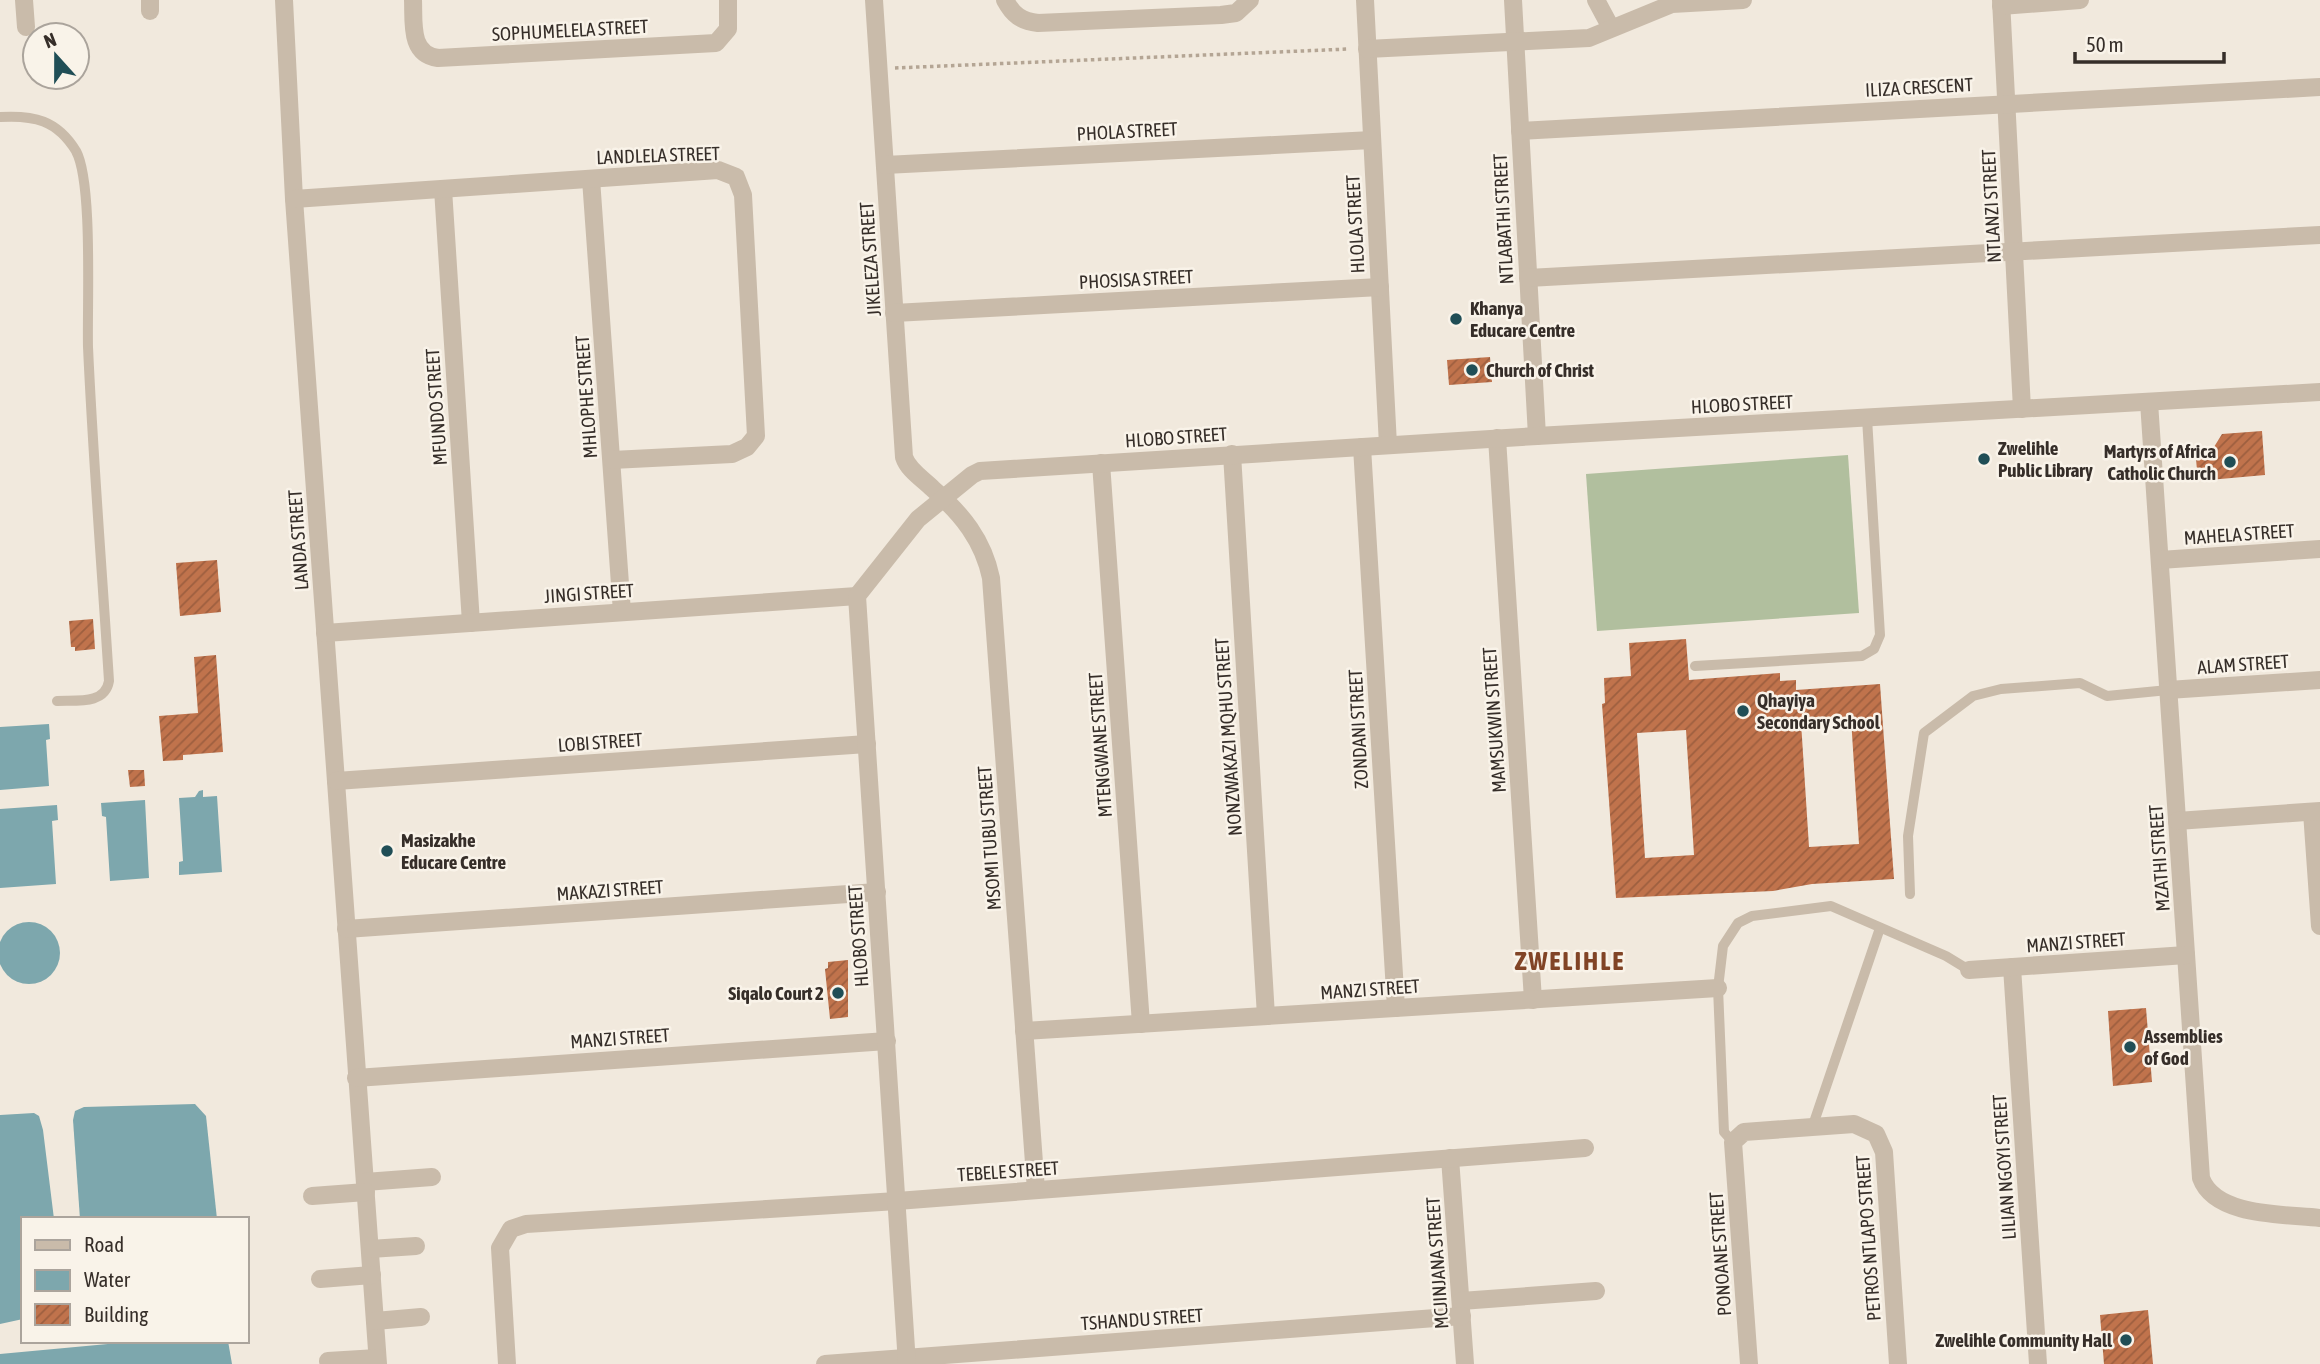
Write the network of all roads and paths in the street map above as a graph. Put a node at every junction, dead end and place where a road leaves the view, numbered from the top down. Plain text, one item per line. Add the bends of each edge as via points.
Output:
1 (24, 0) edge
2 (284, 0) edge
3 (413, 0) edge
4 (728, 0) edge
5 (874, 0) edge
6 (1250, 0) edge
7 (1365, 0) edge
8 (1513, 0) edge
9 (1596, 0) edge
10 (1743, 0) edge
11 (2080, 0) edge
12 (1672, 2) edge
13 (2001, 3) edge
14 (1009, 7) edge
15 (1128, 9) edge
16 (26, 21) edge
17 (1611, 28) junction
18 (1515, 44) junction
19 (1367, 49) junction
20 (879, 69) junction
21 (2320, 87) edge
22 (2007, 103) junction
23 (0, 117) edge
24 (1520, 131) junction
25 (1372, 140) junction
26 (885, 165) junction
27 (591, 179) junction
28 (443, 189) junction
29 (294, 199) junction
30 (2320, 235) edge
31 (2014, 253) junction
32 (1528, 278) junction
33 (1380, 288) junction
34 (894, 313) junction
35 (2320, 392) edge
36 (2149, 402) junction
37 (2022, 409) junction
38 (1867, 418) junction
39 (1537, 436) junction
40 (1497, 438) junction
41 (1388, 445) junction
42 (1362, 447) junction
43 (1232, 454) junction
44 (612, 460) junction
45 (1101, 463) junction
46 (944, 498) junction
47 (2320, 549) edge
48 (2160, 560) junction
49 (857, 596) junction
50 (622, 612) junction
51 (471, 622) junction
52 (325, 633) junction
53 (1695, 666) dead end
54 (2320, 680) edge
55 (2168, 690) junction
56 (57, 701) dead end
57 (867, 744) junction
58 (336, 781) junction
59 (2316, 811) edge
60 (2177, 821) junction
61 (877, 892) junction
62 (1910, 894) dead end
63 (2320, 926) edge
64 (1880, 928) junction
65 (346, 929) junction
66 (2186, 955) junction
67 (2012, 967) junction
68 (1969, 970) joint
69 (1718, 988) junction
70 (1533, 1000) junction
71 (1395, 1008) junction
72 (1266, 1016) junction
73 (1141, 1024) junction
74 (1024, 1031) junction
75 (887, 1041) junction
76 (356, 1078) junction
77 (1812, 1128) junction
78 (1733, 1142) junction
79 (1585, 1148) dead end
80 (1450, 1158) junction
81 (432, 1177) dead end
82 (366, 1187) junction
83 (1036, 1190) junction
84 (312, 1196) dead end
85 (897, 1201) junction
86 (2320, 1217) edge
87 (416, 1246) dead end
88 (370, 1249) junction
89 (372, 1275) junction
90 (320, 1279) dead end
91 (1596, 1291) dead end
92 (1461, 1308) junction
93 (421, 1317) dead end
94 (375, 1321) junction
95 (328, 1361) dead end
96 (378, 1361) edge
97 (906, 1361) edge
98 (507, 1364) edge
99 (825, 1364) edge
100 (1465, 1364) edge
101 (1749, 1364) edge
102 (1898, 1364) edge
103 (2038, 1364) edge

1 - 16 street
2 - 29 street, LANDA STREET
3 - 4 street, SOPHUMELELA STREET via 415,38 421,51 438,58 709,44 722,40 728,29
5 - 20 street, JIKELEZA STREET
6 - 15 street via 1236,13
7 - 19 street, HLOLA STREET
8 - 18 street, NTLABATHI STREET
9 - 17 street
10 - 12 street
11 - 13 street
12 - 17 street
13 - 22 street, NTLANZI STREET
14 - 15 street via 1024,21 1038,23
17 - 18 street via 1589,38
18 - 19 street
18 - 24 street, NTLABATHI STREET
19 - 20 path
19 - 25 street, HLOLA STREET
20 - 26 street, JIKELEZA STREET
21 - 22 street, ILIZA CRESCENT
22 - 24 street, ILIZA CRESCENT
22 - 31 street, NTLANZI STREET
23 - 56 lane via 36,117 54,125 76,152 84,186 88,348 109,681 99,697
24 - 32 street, NTLABATHI STREET
25 - 26 street, PHOLA STREET
25 - 33 street, HLOLA STREET
26 - 34 street, JIKELEZA STREET
27 - 28 street, LANDLELA STREET
27 - 44 street, MHLOPHE STREET
27 - 44 street, LANDLELA STREET via 724,171 736,177 743,195 756,436 732,454
28 - 29 street, LANDLELA STREET
28 - 51 street, MFUNDO STREET
29 - 52 street, LANDA STREET
30 - 31 street
31 - 32 street
31 - 37 street, NTLANZI STREET
32 - 39 street, NTLABATHI STREET
33 - 34 street, PHOSISA STREET
33 - 41 street, HLOLA STREET
34 - 46 street, JIKELEZA STREET via 904,457
35 - 36 street, HLOBO STREET
36 - 37 street, HLOBO STREET
36 - 48 street, MZATHI STREET
37 - 38 street, HLOBO STREET
38 - 39 street, HLOBO STREET
38 - 53 lane via 1880,635 1874,649 1862,656
39 - 40 street, HLOBO STREET
40 - 41 street, HLOBO STREET
40 - 70 street, MAMSUKWIN STREET
41 - 42 street, HLOBO STREET
42 - 43 street, HLOBO STREET
42 - 71 street, ZONDANI STREET
43 - 45 street, HLOBO STREET
43 - 72 street, NONZWAKAZI MQHU STREET
44 - 50 street, MHLOPHE STREET
45 - 46 street, HLOBO STREET via 980,471
45 - 73 street, MTENGWANE STREET
46 - 49 street, HLOBO STREET via 918,519
46 - 74 street, MSOMI TUBU STREET via 973,531 991,578
47 - 48 street, MAHELA STREET
48 - 55 street, MZATHI STREET
49 - 50 street, JINGI STREET
49 - 57 street, HLOBO STREET
50 - 51 street, JINGI STREET
51 - 52 street, JINGI STREET
52 - 58 street, LANDA STREET
54 - 55 street, ALAM STREET
55 - 60 street, MZATHI STREET
55 - 62 lane via 2107,696 2080,683 2001,689 1973,696 1924,733 1908,836
57 - 58 street, LOBI STREET
57 - 61 street, HLOBO STREET
58 - 65 street, LANDA STREET
59 - 60 street
59 - 63 street
60 - 66 street, MZATHI STREET
61 - 65 street, MAKAZI STREET
61 - 75 street, HLOBO STREET
64 - 68 lane
64 - 69 lane via 1831,906 1752,916 1738,923 1723,946
64 - 77 lane
65 - 76 street, LANDA STREET
66 - 67 street, MANZI STREET
66 - 86 street, MZATHI STREET via 2204,1186 2224,1204
67 - 68 street, MANZI STREET
67 - 103 street, LILIAN NGOYI STREET
69 - 70 street, MANZI STREET
69 - 78 lane via 1724,1132
70 - 71 street, MANZI STREET
71 - 72 street, MANZI STREET
72 - 73 street, MANZI STREET
73 - 74 street, MANZI STREET
74 - 83 street, MSOMI TUBU STREET
75 - 76 street, MANZI STREET
75 - 85 street, HLOBO STREET
76 - 82 street, LANDA STREET
77 - 78 street, PETROS NTLAPO STREET via 1744,1132
77 - 102 street, PETROS NTLAPO STREET via 1862,1125 1876,1134 1883,1147
78 - 101 street, PONOANE STREET
79 - 80 street, TEBELE STREET
80 - 83 street, TEBELE STREET
80 - 92 street, MCJINJANA STREET
81 - 82 street
82 - 84 street
82 - 88 street, LANDA STREET
83 - 85 street, TEBELE STREET
85 - 97 street, HLOBO STREET
85 - 98 street, TEBELE STREET via 518,1225 505,1235 500,1248
87 - 88 street
88 - 89 street, LANDA STREET
89 - 90 street
89 - 94 street, LANDA STREET
91 - 92 street, TSHANDU STREET
92 - 97 street, TSHANDU STREET
92 - 100 street, MCJINJANA STREET
93 - 94 street
94 - 96 street, LANDA STREET
95 - 96 street
97 - 99 street, TSHANDU STREET

